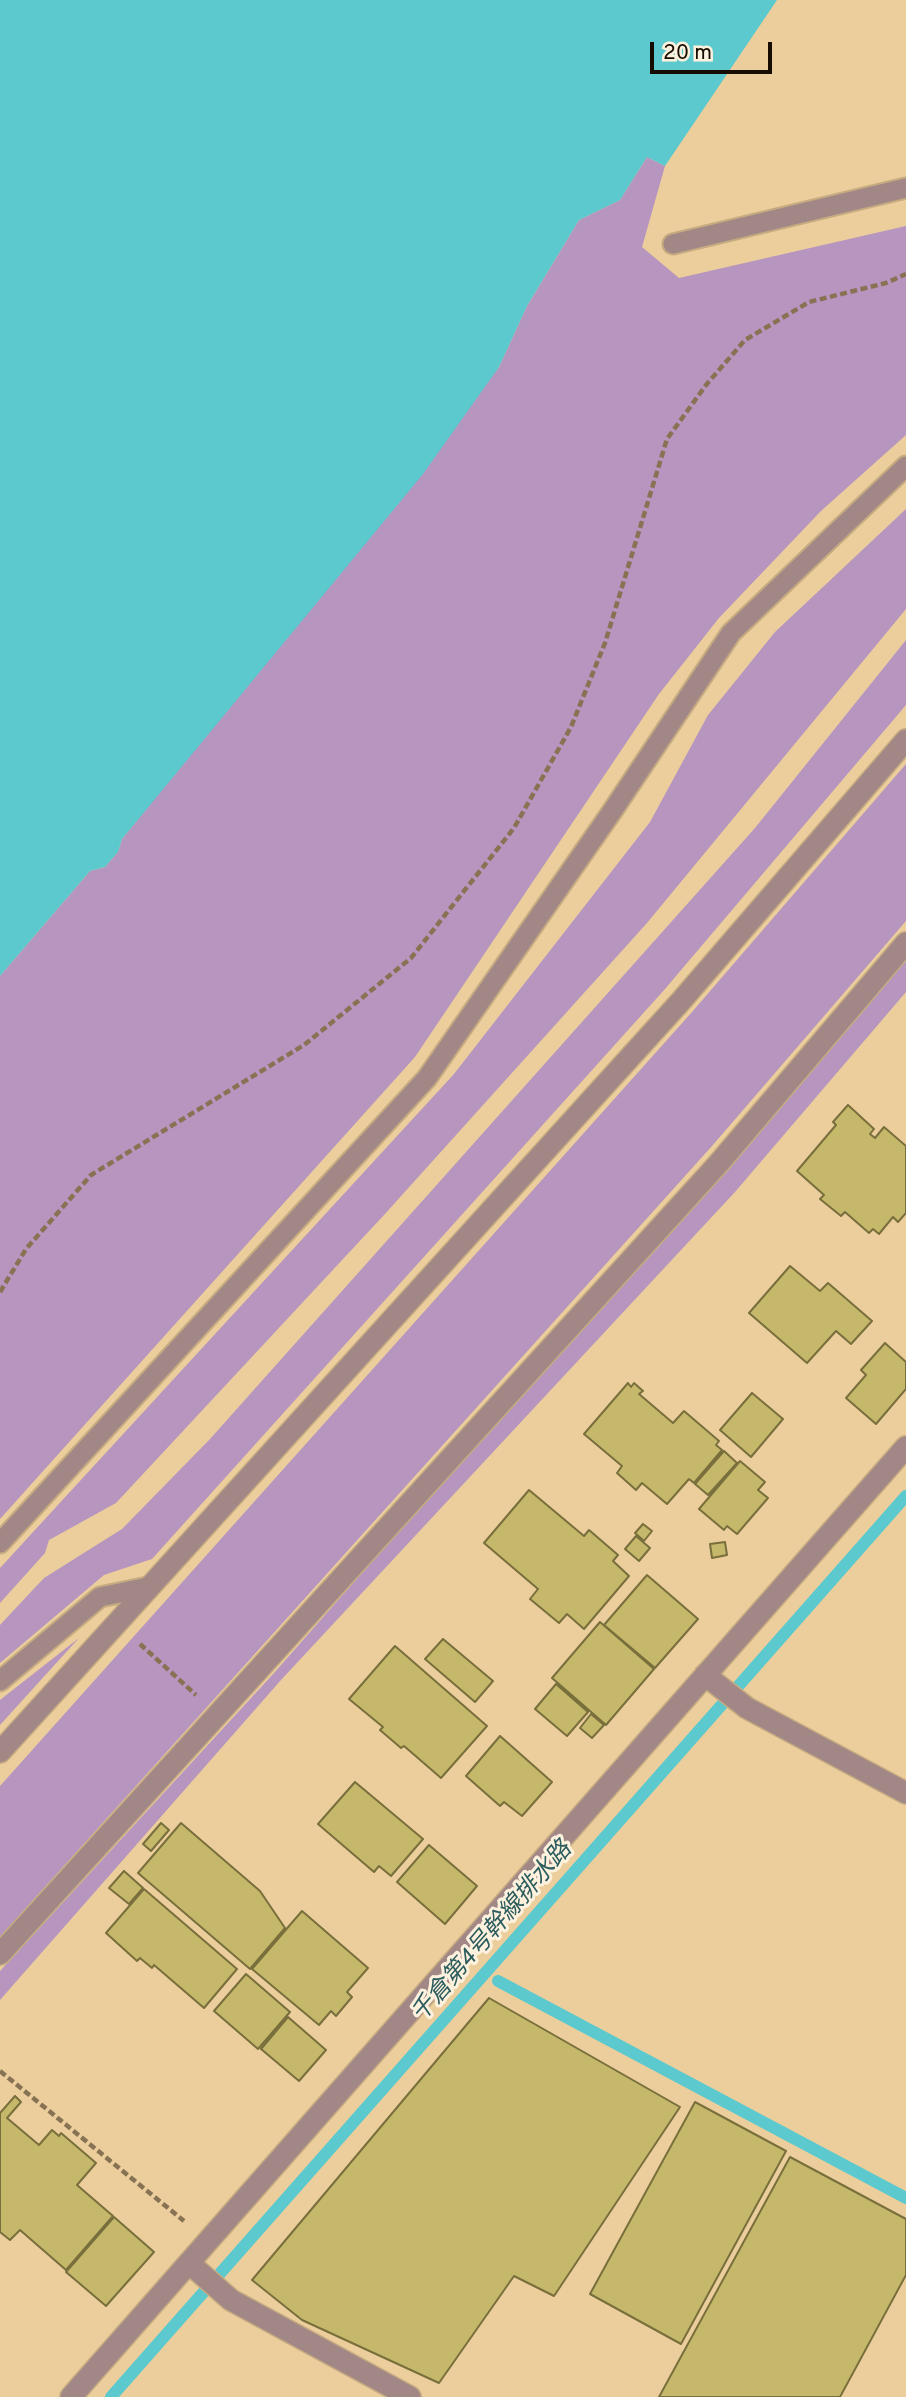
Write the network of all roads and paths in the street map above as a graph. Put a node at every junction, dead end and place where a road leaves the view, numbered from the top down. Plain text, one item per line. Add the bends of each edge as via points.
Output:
1 (906, 188) edge
2 (673, 244) dead end
3 (906, 274) edge
4 (906, 466) edge
5 (906, 740) edge
6 (906, 943) edge
7 (0, 1292) edge
8 (906, 1447) edge
9 (0, 1543) edge
10 (148, 1587) junction
11 (144, 1648) dead end
12 (710, 1679) junction
13 (0, 1681) edge
14 (183, 1684) dead end
15 (0, 1752) edge
16 (906, 1793) edge
17 (0, 1955) edge
18 (0, 2071) edge
19 (209, 2241) junction
20 (193, 2266) junction
21 (71, 2397) edge
22 (410, 2397) edge

1 - 2 lane
3 - 7 path via 809,302 756,333 698,396 667,439 605,643 571,727 514,828 411,958 304,1045 91,1175 26,1250
4 - 9 lane via 731,633 427,1078
5 - 10 street via 681,1001
6 - 17 street via 719,1163
8 - 12 street
10 - 13 lane via 100,1598
10 - 15 street
11 - 14 path
12 - 16 street via 747,1708
12 - 19 street
18 - 19 path
19 - 20 street
20 - 21 street
20 - 22 street via 222,2292

